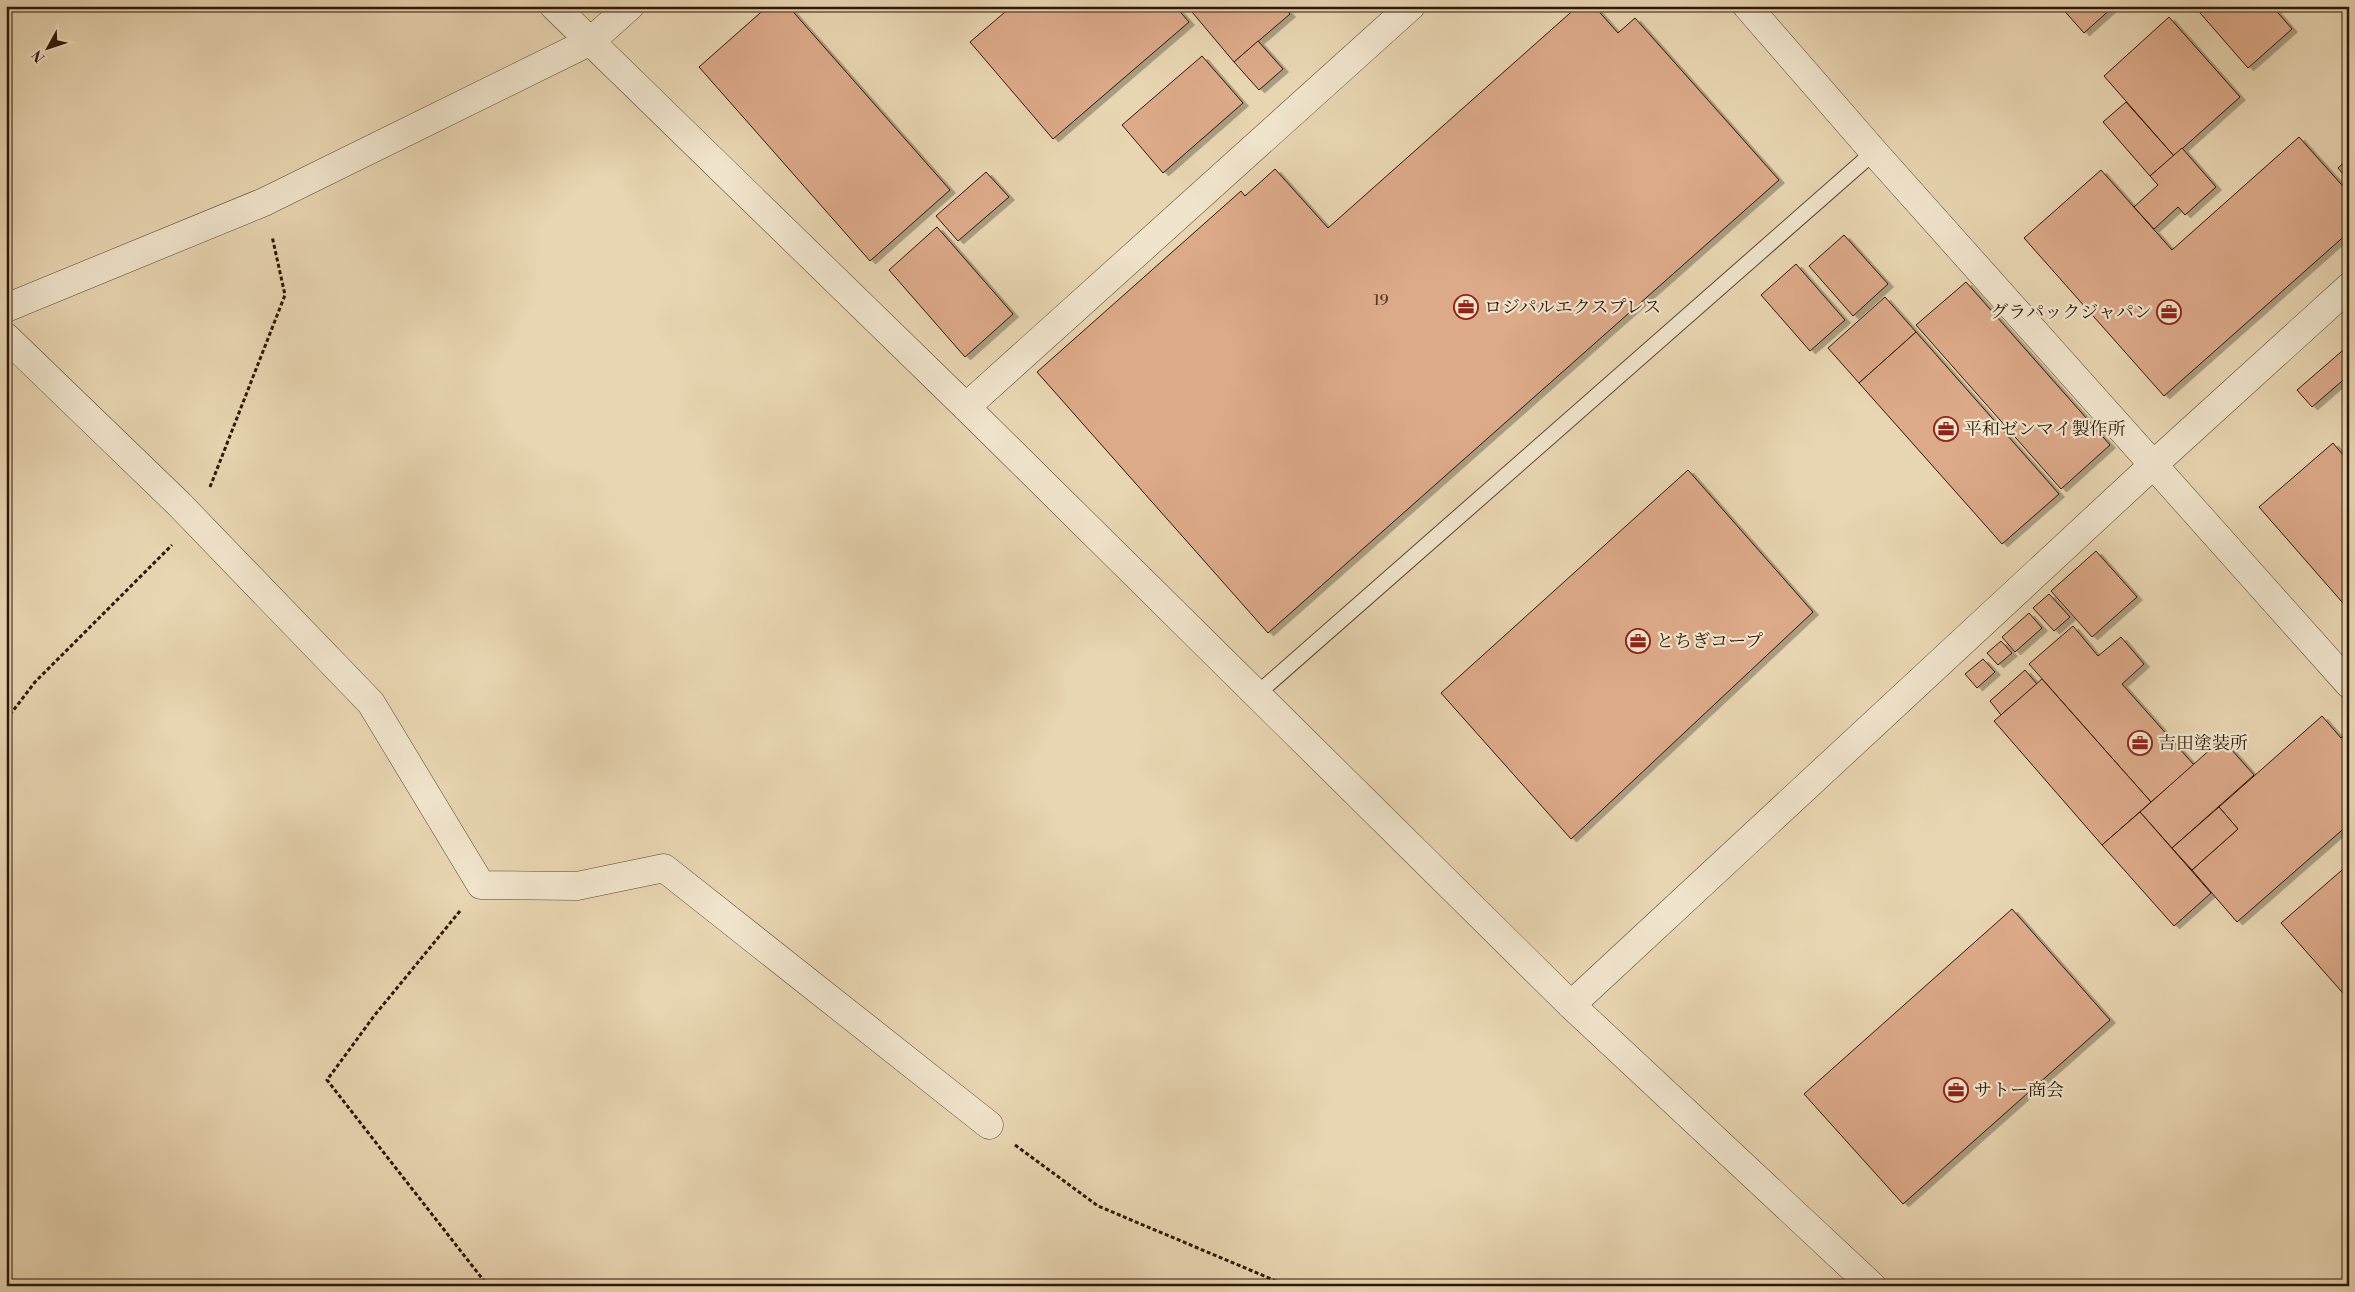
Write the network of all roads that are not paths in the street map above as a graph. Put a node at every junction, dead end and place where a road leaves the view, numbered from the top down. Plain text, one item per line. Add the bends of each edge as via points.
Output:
1 (554, 6) edge
2 (630, 6) edge
3 (1411, 6) edge
4 (1747, 6) edge
5 (591, 42) junction
6 (1874, 152) junction
7 (2349, 287) edge
8 (6, 308) edge
9 (6, 337) edge
10 (966, 407) junction
11 (2152, 465) junction
12 (2349, 684) edge
13 (1257, 694) junction
14 (1571, 1005) junction
15 (988, 1125) road end
16 (1872, 1286) edge

1 - 5 street
2 - 5 street
3 - 10 street
4 - 6 street
5 - 8 street via 264,202
5 - 10 street
6 - 11 street
6 - 13 lane
7 - 11 street
9 - 15 street via 196,521 371,703 481,885 577,886 664,868
10 - 13 street
11 - 12 street
11 - 14 street
13 - 14 street
14 - 16 street

